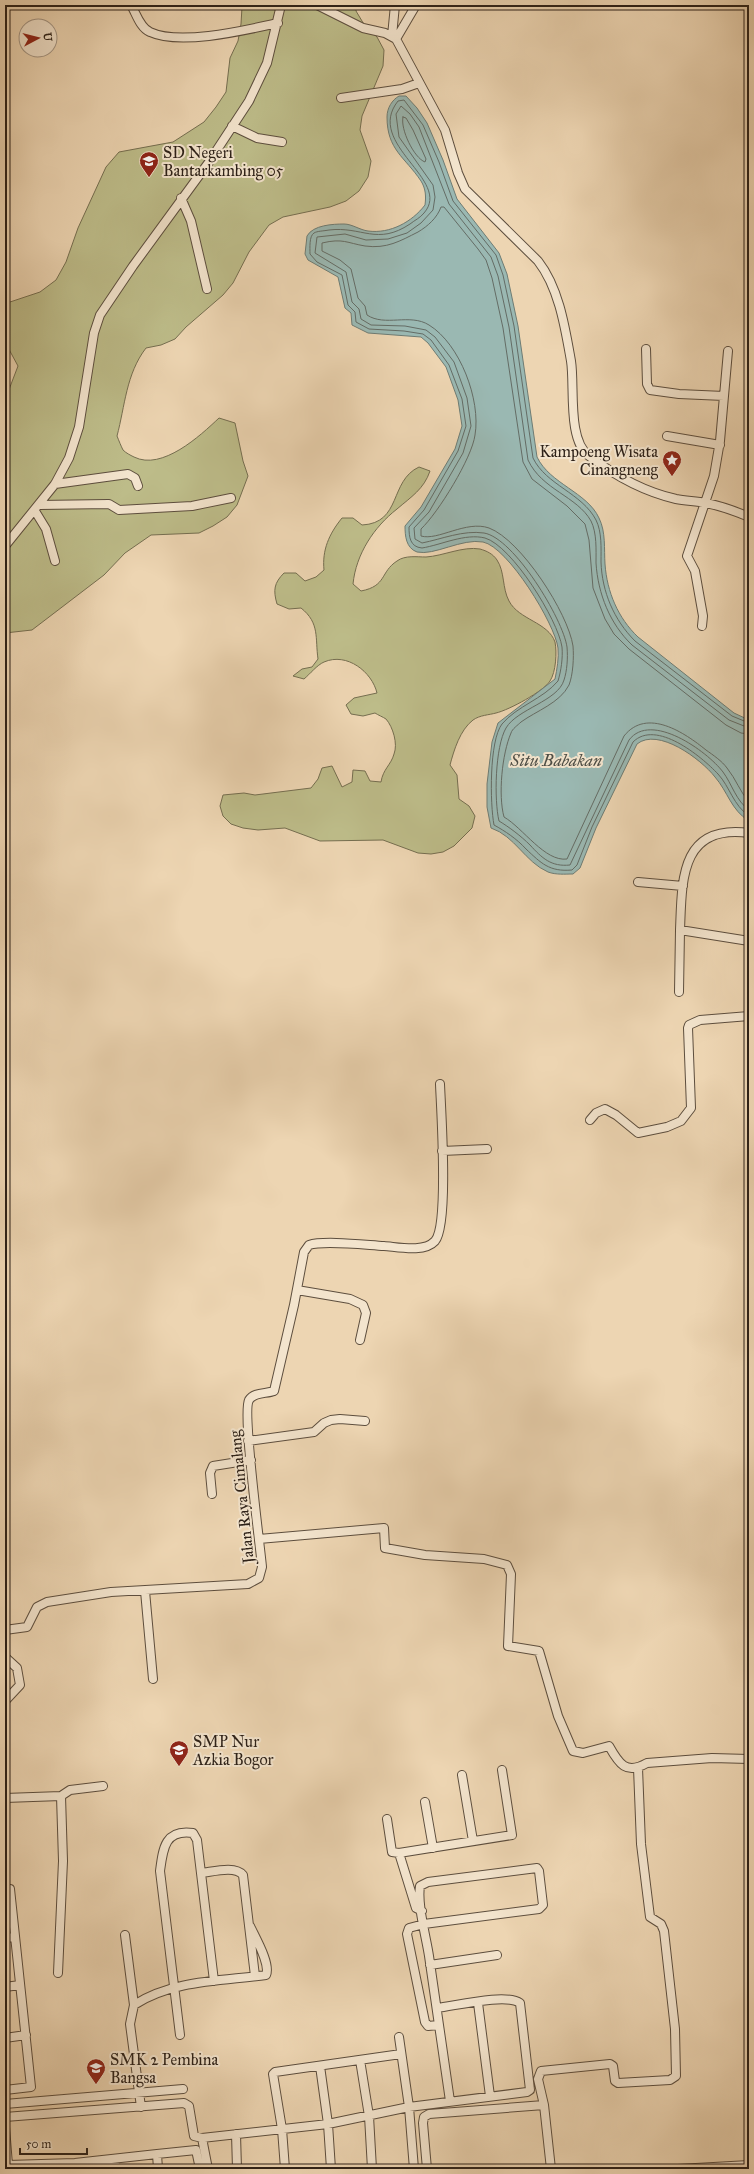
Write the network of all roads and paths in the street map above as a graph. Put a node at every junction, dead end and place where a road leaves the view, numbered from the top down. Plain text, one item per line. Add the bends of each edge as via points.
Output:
1 (130, 5) edge
2 (281, 5) edge
3 (317, 5) edge
4 (395, 5) edge
5 (416, 5) edge
6 (278, 23) junction
7 (394, 37) junction
8 (417, 84) junction
9 (341, 98) dead end
10 (232, 126) junction
11 (282, 142) dead end
12 (181, 198) junction
13 (208, 289) dead end
14 (646, 349) dead end
15 (728, 351) dead end
16 (724, 396) junction
17 (667, 436) dead end
18 (720, 445) junction
19 (55, 484) junction
20 (138, 486) dead end
21 (231, 498) dead end
22 (704, 503) junction
23 (37, 508) junction
24 (749, 517) edge
25 (5, 546) edge
26 (55, 561) dead end
27 (702, 626) dead end
28 (749, 833) edge
29 (638, 882) dead end
30 (683, 886) junction
31 (680, 930) junction
32 (749, 941) edge
33 (679, 992) dead end
34 (749, 1016) edge
35 (440, 1084) dead end
36 (590, 1120) dead end
37 (486, 1149) dead end
38 (442, 1151) junction
39 (297, 1290) junction
40 (360, 1340) dead end
41 (365, 1421) dead end
42 (248, 1441) junction
43 (251, 1460) junction
44 (212, 1494) dead end
45 (259, 1539) junction
46 (144, 1590) junction
47 (5, 1630) edge
48 (5, 1657) edge
49 (153, 1679) dead end
50 (5, 1700) edge
51 (749, 1759) edge
52 (638, 1768) junction
53 (502, 1770) dead end
54 (462, 1774) dead end
55 (103, 1786) dead end
56 (61, 1796) junction
57 (5, 1798) edge
58 (425, 1802) dead end
59 (387, 1819) dead end
60 (473, 1841) junction
61 (433, 1848) junction
62 (399, 1854) junction
63 (201, 1873) junction
64 (5, 1890) edge
65 (422, 1911) junction
66 (424, 1924) junction
67 (250, 1926) junction
68 (125, 1935) dead end
69 (14, 1937) junction
70 (5, 1938) edge
71 (497, 1956) dead end
72 (430, 1965) junction
73 (58, 1973) dead end
74 (255, 1976) junction
75 (214, 1981) junction
76 (20, 1985) junction
77 (5, 1987) edge
78 (174, 1988) junction
79 (478, 2003) junction
80 (134, 2006) junction
81 (437, 2008) junction
82 (440, 2025) junction
83 (26, 2035) junction
84 (180, 2035) dead end
85 (400, 2037) dead end
86 (5, 2038) edge
87 (401, 2054) junction
88 (360, 2060) junction
89 (320, 2066) junction
90 (183, 2089) dead end
91 (5, 2090) edge
92 (138, 2093) junction
93 (490, 2096) junction
94 (47, 2100) junction
95 (450, 2102) junction
96 (5, 2104) edge
97 (544, 2104) junction
98 (141, 2107) junction
99 (409, 2107) junction
100 (48, 2113) junction
101 (369, 2116) junction
102 (5, 2117) edge
103 (328, 2124) junction
104 (5, 2127) edge
105 (282, 2129) junction
106 (236, 2134) junction
107 (202, 2138) junction
108 (157, 2154) junction
109 (114, 2159) junction
110 (7, 2165) edge
111 (749, 2165) edge
112 (75, 2166) edge
113 (29, 2167) edge
114 (116, 2169) edge
115 (158, 2169) edge
116 (200, 2169) edge
117 (208, 2169) edge
118 (237, 2169) edge
119 (285, 2169) edge
120 (331, 2169) edge
121 (372, 2169) edge
122 (414, 2169) edge
123 (427, 2169) edge
124 (551, 2169) edge
125 (678, 2169) edge

1 - 6 street via 142,26 149,32 166,36 215,36
2 - 6 street
3 - 7 street via 363,28
4 - 7 street
5 - 7 street
6 - 10 street via 259,83
7 - 8 street
8 - 9 street via 402,89
8 - 22 street via 445,130 466,189 538,261 553,285 570,360 576,435 580,447 587,455 642,487 677,499
10 - 11 street via 257,138
10 - 12 street via 209,162
12 - 13 street via 191,221
12 - 19 street via 97,321 79,427 69,458
14 - 16 street via 647,384 650,390 673,394
15 - 16 street
16 - 18 street
17 - 18 street
18 - 22 street via 714,476
19 - 20 street via 128,474 135,478
19 - 23 street
21 - 23 street via 192,506 119,510 109,504
22 - 24 street
22 - 27 street via 687,556 695,571 703,616
23 - 25 street
23 - 26 street
28 - 30 street via 722,833 705,838 689,856
29 - 30 street
30 - 31 street
31 - 32 street
31 - 33 street
34 - 36 street via 700,1020 689,1025 691,1108 681,1121 667,1127 638,1133 605,1109 596,1113
35 - 38 street
37 - 38 street
38 - 39 street via 443,1190 439,1233 435,1240 424,1246 405,1248 312,1244 304,1252
39 - 40 street via 350,1299 363,1305 366,1313
39 - 42 street, Jalan Raya Cimalang via 274,1390 254,1395 247,1404
41 - 42 street via 331,1420 314,1432
42 - 43 street, Jalan Raya Cimalang
43 - 44 street via 213,1466 210,1473
43 - 45 street, Jalan Raya Cimalang
45 - 46 street, Jalan Raya Cimalang via 262,1571 259,1578 252,1582
45 - 52 street via 384,1528 385,1548 425,1555 484,1559 507,1565 511,1574 508,1646 538,1651 558,1716 573,1750 584,1753 610,1746 617,1760 627,1768
46 - 47 street, Jalan Raya Cimalang via 111,1592 42,1603 35,1610 28,1627
46 - 49 street
48 - 50 street via 17,1668 20,1685
51 - 52 street via 712,1758 647,1763
52 - 97 street via 641,1844 650,1917 662,1924 664,1931 675,2029 676,2076 670,2080 618,2083 614,2081 613,2066 610,2064 544,2070 539,2073 538,2079
53 - 60 street via 512,1835
54 - 60 street
55 - 56 street via 70,1790
56 - 57 street
56 - 73 street via 63,1861
58 - 61 street
59 - 62 street via 392,1852
60 - 61 street
61 - 62 street
62 - 65 street via 416,1908
63 - 67 street via 227,1870 241,1873
63 - 75 street
63 - 78 street via 196,1836 190,1832 171,1835 166,1844 160,1871
64 - 69 street via 10,1889
65 - 66 street
65 - 66 street via 420,1886 424,1883 534,1868 539,1871 544,1905 539,1909
66 - 72 street
66 - 82 street via 408,1928 407,1934 424,2022 428,2026
67 - 74 street
67 - 74 street via 265,1958 268,1971 266,1975
68 - 80 street
69 - 70 street
69 - 76 street
71 - 72 street
72 - 81 street
74 - 75 street
75 - 78 street
76 - 77 street
76 - 83 street
78 - 80 street via 146,1997
78 - 84 street
79 - 81 street
79 - 93 street
79 - 93 street via 517,2000 522,2008 530,2090
80 - 92 street via 130,2024
81 - 82 street
82 - 95 street
83 - 86 street
83 - 91 street via 31,2087
85 - 87 street
87 - 88 street
87 - 99 street
88 - 89 street
88 - 101 street
89 - 103 street
89 - 105 street via 277,2070 273,2074
90 - 92 street
92 - 94 street
92 - 98 street
93 - 95 street
94 - 96 street
94 - 100 street
95 - 99 street
97 - 123 street via 429,2114 424,2117 423,2123
97 - 124 street
98 - 100 street
98 - 107 street via 187,2104 190,2106 194,2136
99 - 101 street
99 - 122 street
100 - 102 street
101 - 103 street
101 - 121 street
103 - 105 street
103 - 120 street
104 - 110 street
105 - 106 street
105 - 119 street
106 - 107 street
106 - 118 street
107 - 117 street
108 - 109 street
108 - 115 street
108 - 116 street via 196,2150
109 - 112 street
109 - 114 street
110 - 113 street
111 - 125 street
112 - 113 street

